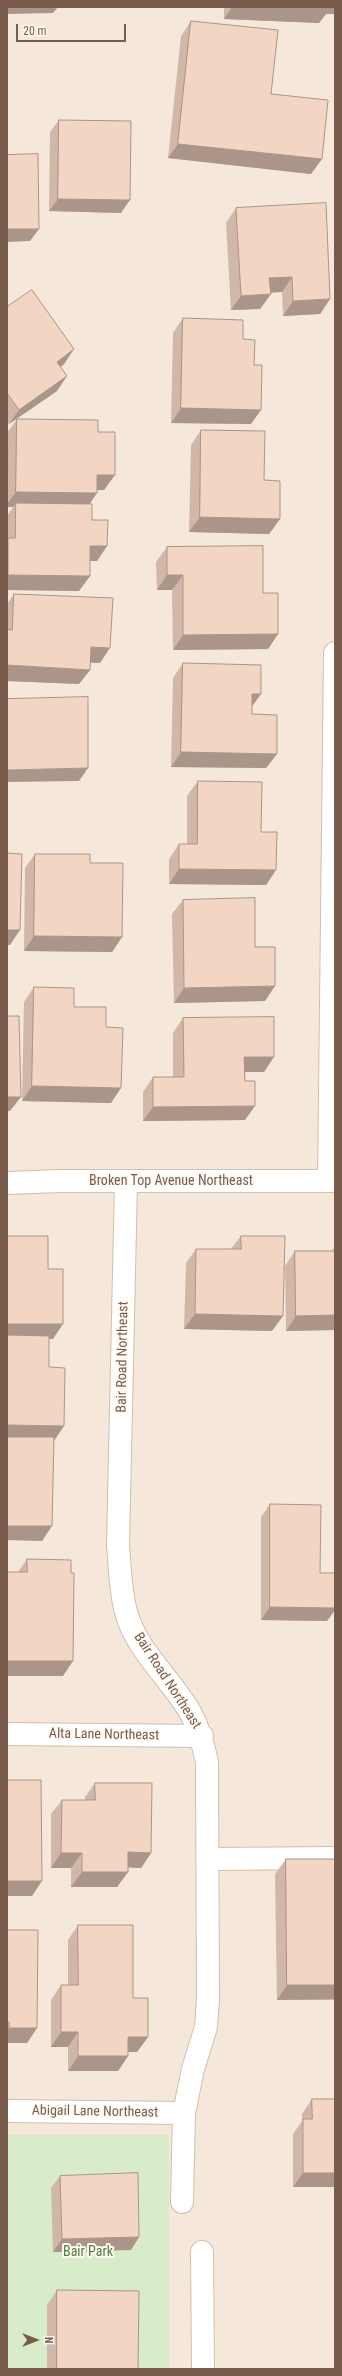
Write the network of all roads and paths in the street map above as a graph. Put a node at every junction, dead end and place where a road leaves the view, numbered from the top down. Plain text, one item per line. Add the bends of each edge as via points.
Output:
1 (335, 652) edge
2 (332, 1181) edge
3 (126, 1182) junction
4 (7, 1183) edge
5 (7, 1734) edge
6 (202, 1736) junction
7 (335, 1858) edge
8 (208, 1859) junction
9 (7, 2112) edge
10 (184, 2113) junction
11 (182, 2202) dead end
12 (202, 2252) dead end
13 (203, 2369) edge

1 - 2 street
2 - 3 street, Broken Top Avenue Northeast
3 - 4 street, Broken Top Avenue Northeast
3 - 6 street, Bair Road Northeast via 118,1544 122,1588 126,1612 137,1638 190,1712
5 - 6 street, Alta Lane Northeast
6 - 8 street, Bair Road Northeast via 207,1762
7 - 8 street
8 - 10 street, Bair Road Northeast via 206,2027 193,2069
9 - 10 street, Abigail Lane Northeast
10 - 11 street, Bair Road Northeast
12 - 13 street

